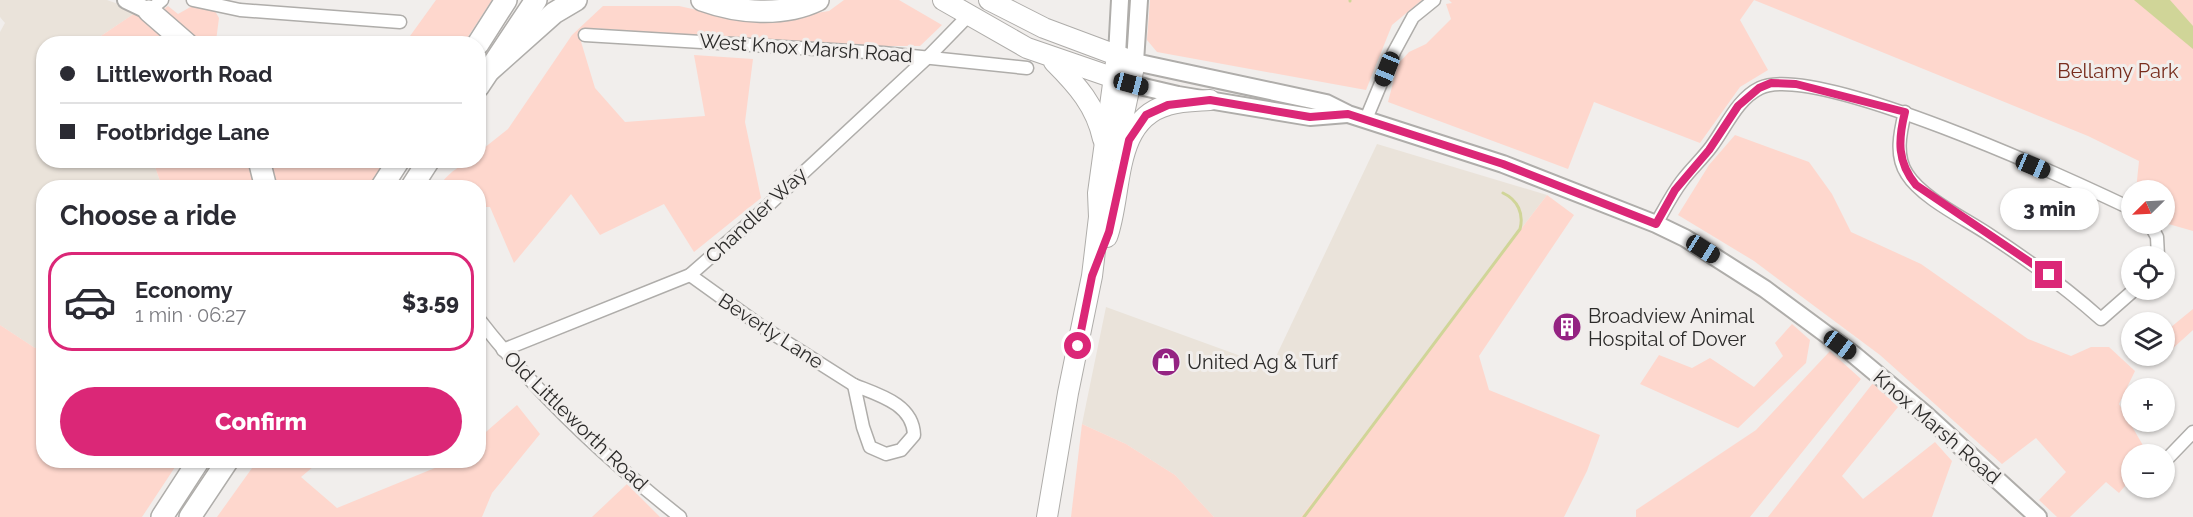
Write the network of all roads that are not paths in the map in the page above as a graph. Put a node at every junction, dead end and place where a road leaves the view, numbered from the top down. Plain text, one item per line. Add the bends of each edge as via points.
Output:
1 (126, 0) edge
2 (193, 0) edge
3 (506, 0) edge
4 (536, 0) edge
5 (576, 0) edge
6 (702, 0) edge
7 (818, 0) edge
8 (943, 0) edge
9 (989, 0) edge
10 (1120, 0) edge
11 (1139, 0) edge
12 (1434, 0) edge
13 (155, 6) edge
14 (968, 16) junction
15 (400, 22) dead end
16 (585, 34) dead end
17 (180, 36) edge
18 (483, 36) edge
19 (929, 57) junction
20 (1050, 58) junction
21 (1126, 59) junction
22 (1027, 68) dead end
23 (486, 75) edge
24 (486, 76) edge
25 (1123, 81) junction
26 (1210, 100) junction
27 (1905, 112) junction
28 (1348, 114) junction
29 (1366, 119) junction
30 (1104, 148) junction
31 (2121, 204) edge
32 (1099, 217) junction
33 (1656, 224) junction
34 (690, 275) junction
35 (1092, 276) junction
36 (2123, 300) edge
37 (486, 328) edge
38 (503, 350) junction
39 (854, 385) junction
40 (2193, 432) edge
41 (2175, 451) edge
42 (194, 468) edge
43 (223, 468) edge
44 (162, 517) edge
45 (190, 517) edge
46 (680, 517) edge
47 (1047, 517) edge
48 (2038, 517) edge

1 - 13 main road
2 - 15 street via 240,10
3 - 18 highway
4 - 23 highway
5 - 24 highway via 554,13
6 - 7 highway via 752,11 792,8
8 - 14 main road, Knox Marsh Road
9 - 21 main road, Knox Marsh Road via 1044,28
10 - 21 main road
11 - 21 main road
12 - 29 street via 1413,17
13 - 17 highway
14 - 19 street, Chandler Way
14 - 20 main road, Knox Marsh Road
16 - 19 street, West Knox Marsh Road
19 - 22 street, West Knox Marsh Road
19 - 34 street, Chandler Way
20 - 25 main road, Knox Marsh Road
20 - 30 main road via 1088,100
21 - 25 main road
21 - 28 main road, Knox Marsh Road via 1326,103
25 - 26 main road, Knox Marsh Road
25 - 30 main road
25 - 32 main road via 1112,174
26 - 28 main road, Knox Marsh Road via 1310,117
26 - 35 main road via 1158,108 1134,129 1121,168 1109,232
27 - 31 street
27 - 33 street via 1796,84 1771,83 1759,88 1738,106 1709,150 1675,190
27 - 36 street via 1900,153 1907,175 1916,185 2052,278 2101,319
28 - 29 main road, Knox Marsh Road
29 - 33 main road, Knox Marsh Road via 1503,164
30 - 32 main road
32 - 35 main road
33 - 48 main road, Knox Marsh Road via 1765,289 1853,354
34 - 38 street, Chandler Way
34 - 39 street, Beverly Lane
35 - 47 main road
37 - 38 street, Old Littleworth Road
38 - 46 street, Old Littleworth Road via 632,480
39 - 39 street, Beverly Lane via 889,399 911,420 914,435 901,450 886,454 870,447
40 - 41 street
42 - 44 highway
43 - 45 highway

